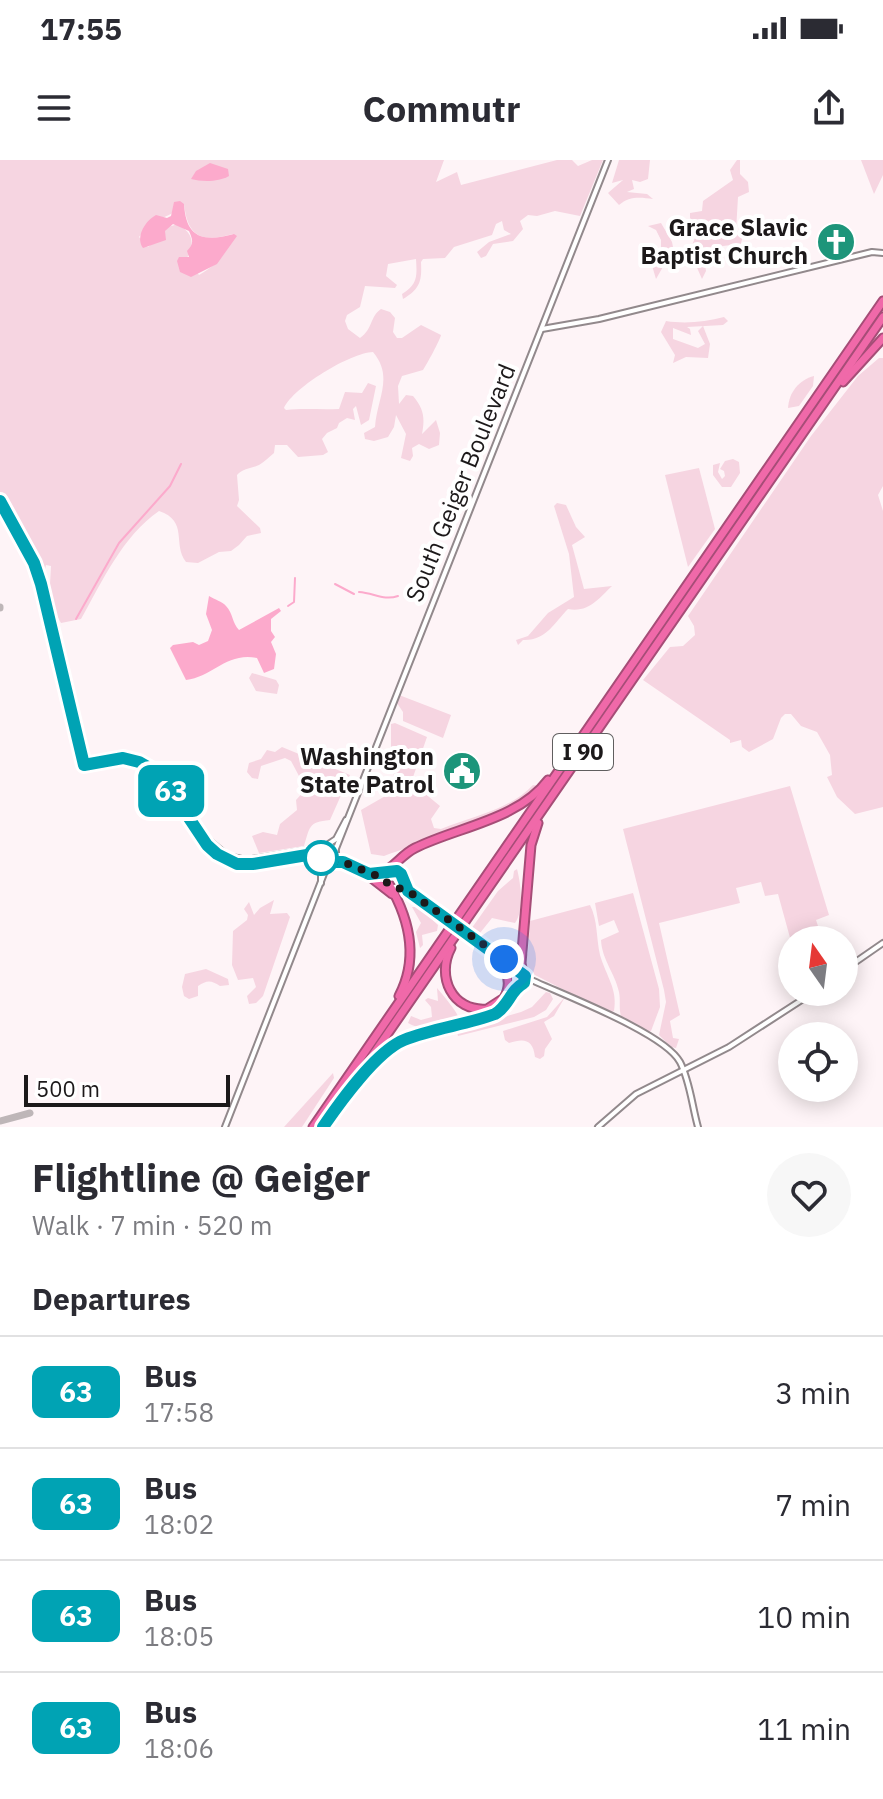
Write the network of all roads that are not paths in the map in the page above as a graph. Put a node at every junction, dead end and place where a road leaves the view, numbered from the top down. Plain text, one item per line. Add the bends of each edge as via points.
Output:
1 (608, 160) edge
2 (883, 253) edge
3 (883, 301) edge
4 (883, 317) edge
5 (541, 329) junction
6 (883, 338) edge
7 (822, 404) junction
8 (0, 501) edge
9 (587, 732) junction
10 (549, 800) junction
11 (346, 820) junction
12 (203, 836) junction
13 (324, 847) junction
14 (335, 852) junction
15 (405, 855) junction
16 (320, 857) junction
17 (330, 861) junction
18 (343, 862) junction
19 (392, 872) junction
20 (367, 873) junction
21 (380, 874) junction
22 (402, 879) junction
23 (321, 883) junction
24 (390, 884) junction
25 (408, 891) junction
26 (398, 902) junction
27 (457, 932) junction
28 (480, 943) junction
29 (883, 943) edge
30 (495, 954) junction
31 (858, 960) edge
32 (514, 977) junction
33 (522, 979) junction
34 (794, 1006) edge
35 (387, 1019) junction
36 (684, 1072) junction
37 (343, 1098) junction
38 (225, 1127) edge
39 (313, 1127) edge
40 (323, 1127) edge
41 (598, 1127) edge
42 (698, 1127) edge

1 - 5 street, South Geiger Boulevard
2 - 5 street
3 - 9 highway, I 90
4 - 7 highway, I 90
5 - 11 street, South Geiger Boulevard
6 - 7 highway
7 - 10 highway, I 90
8 - 12 street via 41,584 84,765 120,758 145,765 161,778
9 - 15 highway via 528,800
9 - 35 highway, I 90
10 - 27 highway, I 90
10 - 33 highway via 531,845
11 - 13 street, South Geiger Boulevard via 336,839
11 - 14 street, South Geiger Boulevard
12 - 13 street via 228,856 246,860
12 - 16 street via 217,854 237,864
13 - 14 street
13 - 16 street
14 - 17 street, South Geiger Boulevard
14 - 18 street
15 - 19 highway
15 - 21 highway
16 - 17 street
16 - 23 street
17 - 18 street
17 - 23 street
18 - 20 street
19 - 21 street
19 - 22 street
19 - 24 street
20 - 21 street
20 - 24 street
20 - 26 highway
22 - 24 street via 399,886
22 - 25 street
23 - 38 street
24 - 25 street
24 - 26 highway
25 - 28 street, bridge
26 - 35 highway via 409,930 410,961
27 - 28 highway via 445,963 446,983 459,1001 483,1010 500,1003 509,985 505,968
27 - 37 highway, I 90
28 - 30 street
29 - 31 street
30 - 32 street
30 - 33 street
32 - 33 street
32 - 33 street via 515,983
33 - 36 street via 662,1043
33 - 37 highway via 495,1014 395,1045
34 - 36 street
35 - 39 highway, I 90
36 - 41 street via 636,1094
36 - 42 street
37 - 40 highway, I 90

